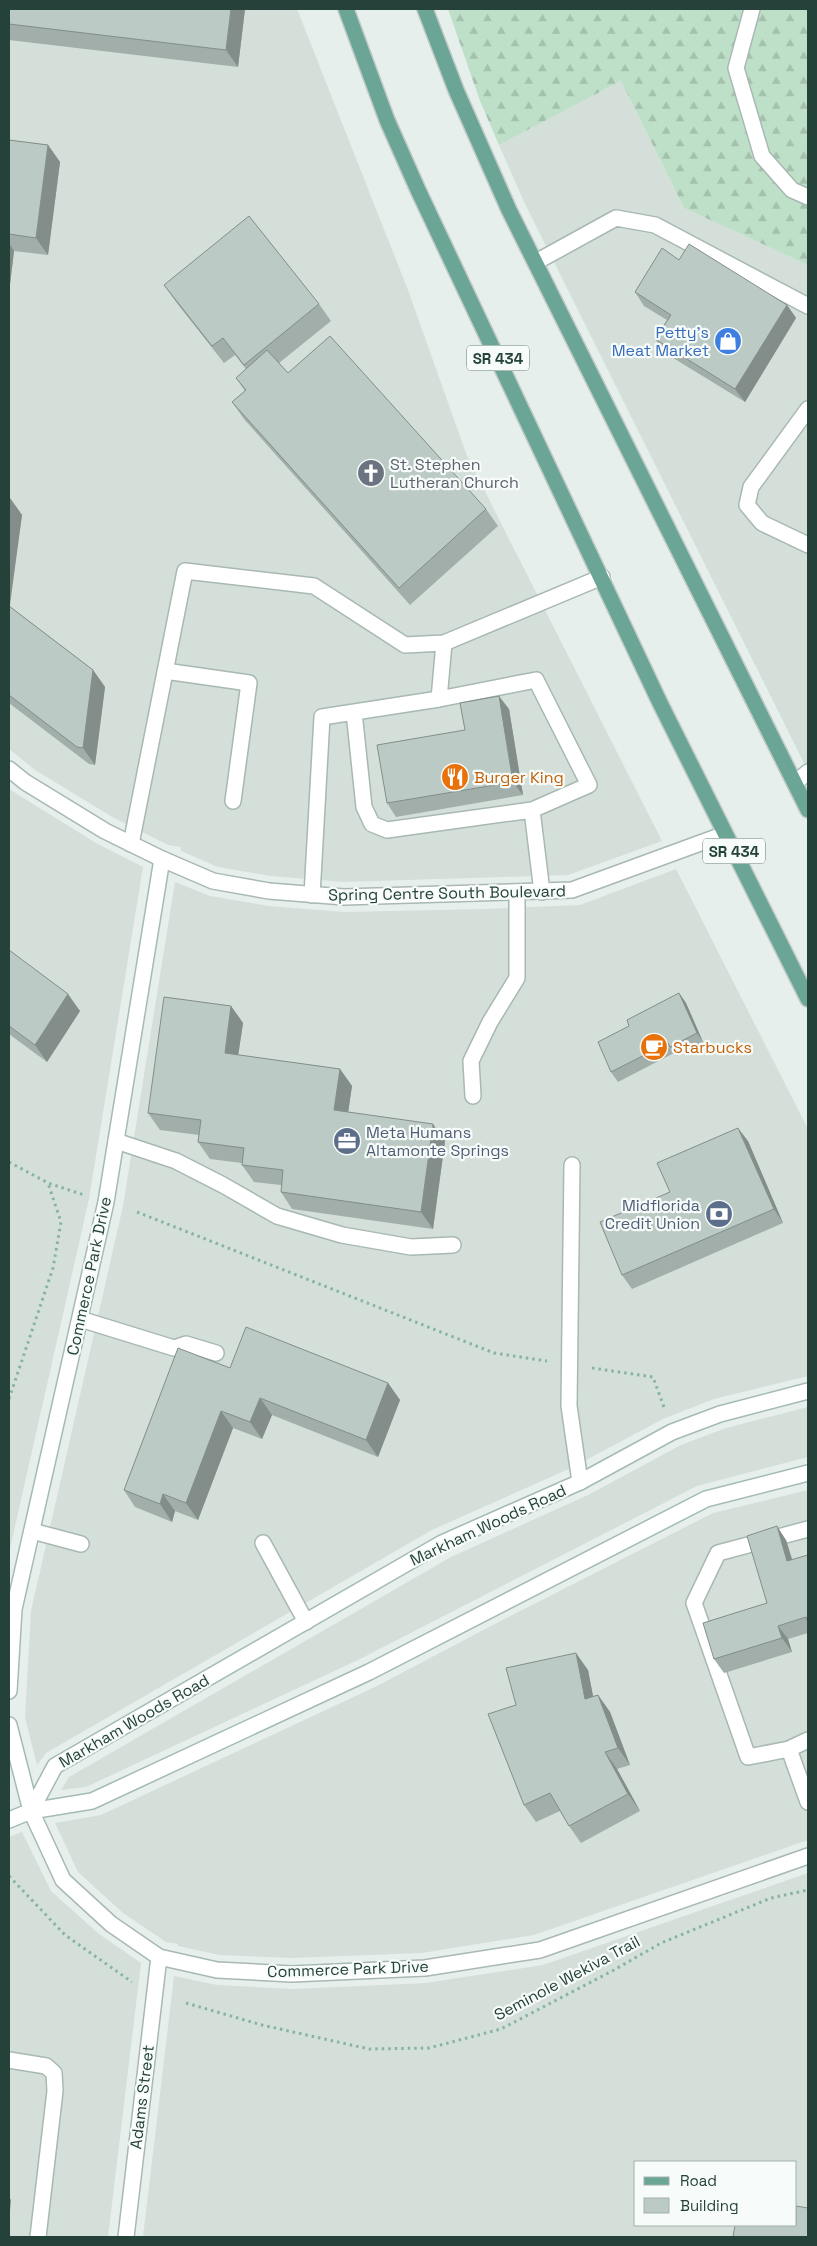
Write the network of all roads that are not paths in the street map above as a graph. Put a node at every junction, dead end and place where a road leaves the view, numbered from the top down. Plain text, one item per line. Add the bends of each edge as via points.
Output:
1 (346, 9) edge
2 (424, 9) edge
3 (752, 9) edge
4 (808, 197) edge
5 (536, 262) junction
6 (808, 306) edge
7 (808, 409) edge
8 (808, 545) edge
9 (602, 578) junction
10 (444, 643) junction
11 (165, 671) junction
12 (439, 699) junction
13 (354, 712) junction
14 (9, 769) edge
15 (808, 772) edge
16 (795, 783) junction
17 (233, 801) dead end
18 (532, 810) junction
19 (808, 810) edge
20 (726, 834) junction
21 (131, 844) junction
22 (162, 859) junction
23 (517, 892) junction
24 (542, 892) junction
25 (312, 894) junction
26 (808, 999) edge
27 (473, 1096) dead end
28 (116, 1141) junction
29 (572, 1166) dead end
30 (453, 1245) dead end
31 (80, 1319) junction
32 (216, 1353) dead end
33 (808, 1391) edge
34 (808, 1473) edge
35 (580, 1482) junction
36 (808, 1529) edge
37 (32, 1531) junction
38 (263, 1543) dead end
39 (81, 1544) dead end
40 (306, 1622) junction
41 (9, 1690) edge
42 (9, 1725) edge
43 (808, 1740) edge
44 (789, 1749) junction
45 (808, 1802) edge
46 (31, 1811) junction
47 (9, 1820) edge
48 (808, 1856) edge
49 (159, 1957) junction
50 (9, 2060) edge
51 (38, 2237) edge
52 (126, 2237) edge

1 - 9 main road, SR 434 via 387,120 418,190
2 - 5 main road via 509,210
3 - 4 street via 736,68 762,156 792,190
5 - 6 street via 616,218 655,225
5 - 16 main road
7 - 8 street via 751,487 747,505 762,523
9 - 10 street
9 - 20 main road, SR 434
10 - 11 street via 405,645 314,586 185,571
10 - 12 street
11 - 17 street via 249,683
11 - 21 street
12 - 13 street
12 - 18 street via 536,680 589,785
13 - 18 street via 364,807 372,824 387,830
13 - 25 street via 322,717
14 - 21 street, Spring Centre South Boulevard via 52,799
15 - 16 street
16 - 19 main road
18 - 24 street
20 - 24 street, Spring Centre South Boulevard via 572,890
20 - 26 main road, SR 434
21 - 22 street, Spring Centre South Boulevard
22 - 25 street, Spring Centre South Boulevard via 213,882
22 - 28 street, Commerce Park Drive
23 - 24 street, Spring Centre South Boulevard
23 - 25 street, Spring Centre South Boulevard via 344,897
23 - 27 street via 517,978 471,1061
28 - 30 street via 176,1161 277,1216 342,1235 411,1247
28 - 31 street, Commerce Park Drive
29 - 35 street via 569,1406
31 - 32 street via 174,1348 186,1344
31 - 37 street, Commerce Park Drive
33 - 35 street, Markham Woods Road via 720,1414 672,1432
34 - 46 street via 706,1499 369,1672 92,1801
35 - 40 street, Markham Woods Road via 442,1543
36 - 44 street via 718,1553 694,1603 748,1757
37 - 39 street
37 - 41 street, Commerce Park Drive via 14,1609
38 - 40 street
40 - 46 street, Markham Woods Road via 56,1766
42 - 46 street, Commerce Park Drive
43 - 44 street
44 - 45 street
46 - 47 street
46 - 49 street, Commerce Park Drive via 63,1880 111,1924
48 - 49 street, Commerce Park Drive via 540,1950 424,1968 292,1974 217,1970
49 - 52 street, Adams Street
50 - 51 street via 46,2066 54,2073 55,2091

